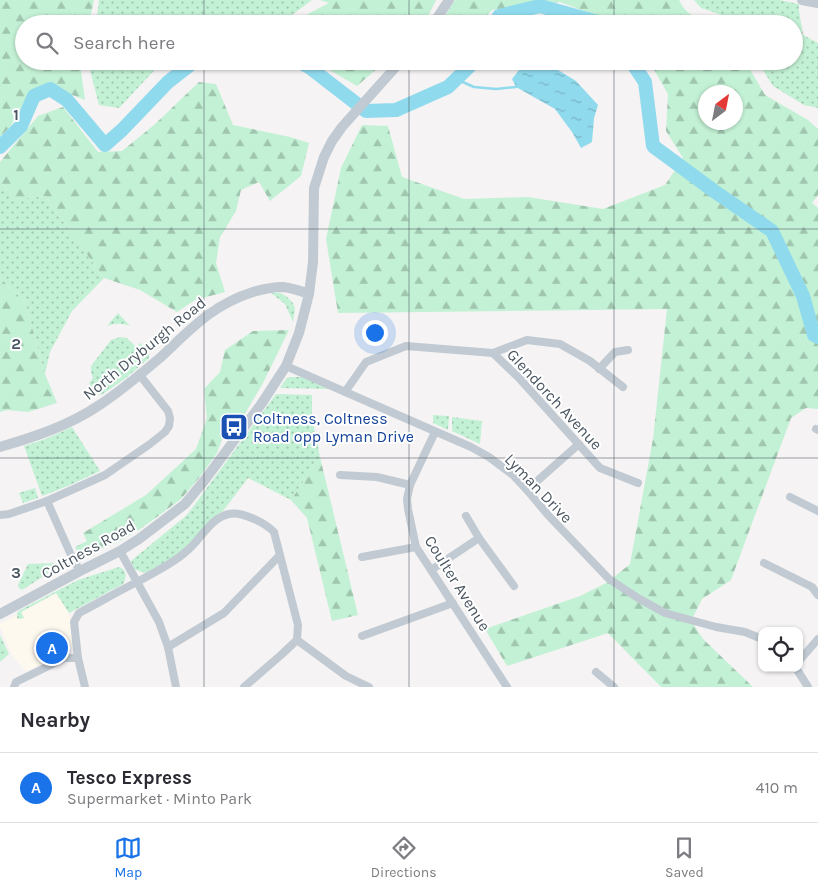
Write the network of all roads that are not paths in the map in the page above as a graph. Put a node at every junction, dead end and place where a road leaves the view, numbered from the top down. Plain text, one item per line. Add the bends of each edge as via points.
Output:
1 (449, 0) edge
2 (802, 0) edge
3 (818, 3) edge
4 (439, 15) edge
5 (394, 70) edge
6 (309, 294) junction
7 (628, 350) dead end
8 (493, 353) junction
9 (286, 366) junction
10 (599, 368) junction
11 (139, 374) junction
12 (623, 387) dead end
13 (345, 392) junction
14 (435, 432) junction
15 (579, 444) junction
16 (0, 448) edge
17 (340, 475) dead end
18 (638, 483) dead end
19 (410, 485) junction
20 (527, 490) junction
21 (790, 496) dead end
22 (47, 501) junction
23 (818, 511) edge
24 (0, 515) edge
25 (466, 516) dead end
26 (479, 538) junction
27 (416, 547) junction
28 (120, 552) junction
29 (279, 556) junction
30 (362, 557) dead end
31 (764, 563) dead end
32 (431, 570) junction
33 (80, 571) junction
34 (137, 582) junction
35 (514, 586) dead end
36 (818, 595) edge
37 (453, 603) junction
38 (0, 614) edge
39 (362, 636) dead end
40 (758, 637) edge
41 (818, 639) edge
42 (296, 640) junction
43 (168, 647) junction
44 (803, 656) edge
45 (78, 658) junction
46 (596, 672) dead end
47 (799, 672) edge
48 (14, 687) edge
49 (84, 687) edge
50 (176, 687) edge
51 (245, 687) edge
52 (369, 687) edge
53 (507, 687) edge
54 (614, 687) edge
55 (808, 687) edge

1 - 4 street
2 - 3 street
5 - 6 street, Coltness Road via 342,127 324,157 314,188
6 - 9 street, Coltness Road
6 - 11 street, North Dryburgh Road via 282,287 270,288 229,302 196,324
7 - 10 street via 614,352
8 - 10 street via 528,340 560,344
8 - 13 street, Glendorch Avenue via 406,346 366,362
8 - 15 street, Glendorch Avenue
9 - 13 street, Lyman Drive
9 - 28 street, Coltness Road via 185,504
10 - 12 street
11 - 16 street, North Dryburgh Road via 81,417
11 - 22 street via 168,411 169,426 150,444 105,475
13 - 14 street, Lyman Drive
14 - 19 street, Coulter Avenue
14 - 20 street, Lyman Drive via 489,457
15 - 18 street, Glendorch Avenue via 600,468
15 - 20 street
17 - 19 street via 377,477
19 - 27 street, Coulter Avenue via 407,499
20 - 40 street, Lyman Drive via 609,579 638,598 665,613
21 - 23 street
22 - 24 street
22 - 33 street
25 - 26 street
26 - 32 street
26 - 35 street
27 - 30 street
27 - 32 street, Coulter Avenue
28 - 33 street, Coltness Road
28 - 34 street
29 - 34 street via 274,532 269,527 240,514 229,514 219,518 189,549 162,569
29 - 42 street via 298,625
29 - 43 street via 224,613
31 - 36 street via 812,588
32 - 37 street, Coulter Avenue
33 - 38 street, Coltness Road
34 - 43 street via 159,622
34 - 45 street via 79,613 74,622
37 - 39 street
37 - 53 street, Coulter Avenue
41 - 44 street
42 - 51 street
42 - 52 street via 346,676
43 - 50 street
45 - 48 street via 65,658 16,682
45 - 49 street
46 - 54 street
47 - 55 street

